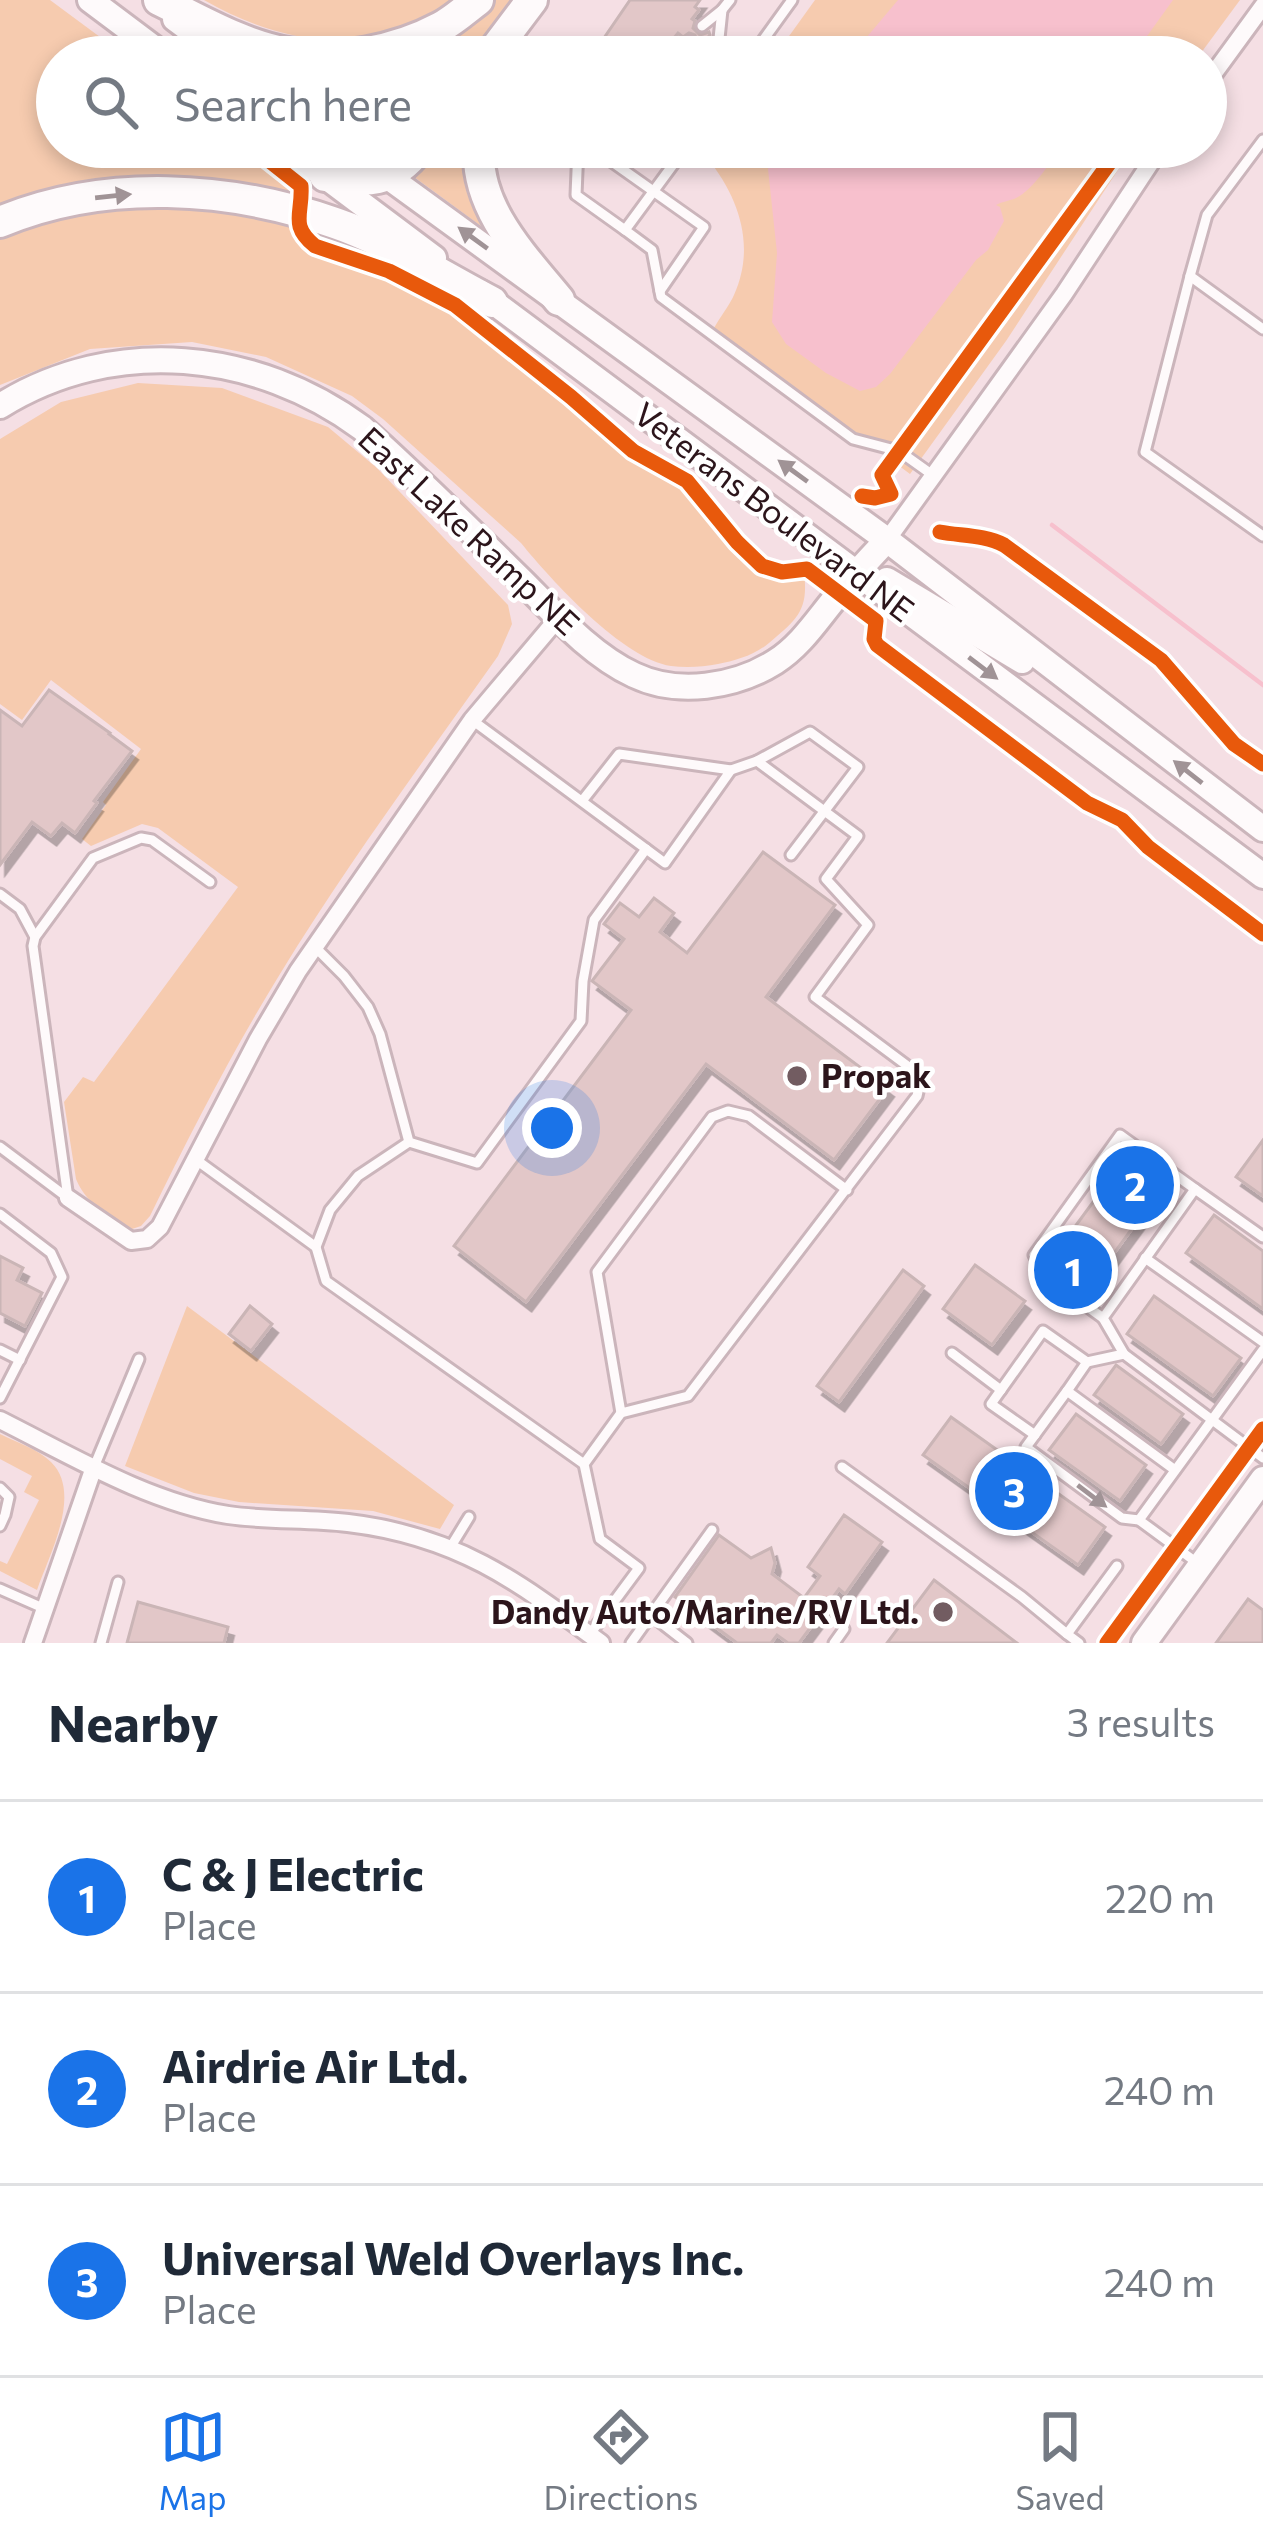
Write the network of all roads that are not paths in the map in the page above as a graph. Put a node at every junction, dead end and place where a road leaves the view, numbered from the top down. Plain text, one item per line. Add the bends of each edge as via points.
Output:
1 (90, 0) edge
2 (155, 0) edge
3 (478, 0) edge
4 (730, 0) edge
5 (792, 0) edge
6 (531, 2) edge
7 (1263, 6) edge
8 (722, 10) junction
9 (702, 26) dead end
10 (138, 36) edge
11 (200, 36) edge
12 (235, 36) edge
13 (421, 36) edge
14 (505, 36) edge
15 (513, 36) edge
16 (719, 36) edge
17 (766, 36) edge
18 (1227, 56) edge
19 (1263, 140) edge
20 (314, 168) edge
21 (376, 168) edge
22 (398, 168) edge
23 (480, 168) edge
24 (577, 168) edge
25 (621, 168) edge
26 (670, 168) edge
27 (1147, 168) edge
28 (325, 176) junction
29 (387, 176) junction
30 (654, 191) junction
31 (0, 222) edge
32 (625, 230) junction
33 (652, 250) junction
34 (676, 268) junction
35 (1190, 276) junction
36 (660, 292) junction
37 (559, 300) junction
38 (493, 302) junction
39 (1263, 329) edge
40 (0, 406) edge
41 (934, 476) junction
42 (1263, 536) edge
43 (887, 540) junction
44 (856, 572) junction
45 (559, 617) junction
46 (1114, 714) junction
47 (472, 720) junction
48 (757, 760) junction
49 (731, 770) junction
50 (582, 801) junction
51 (824, 811) junction
52 (1263, 829) edge
53 (646, 849) junction
54 (791, 855) dead end
55 (1263, 877) edge
56 (210, 883) dead end
57 (0, 894) edge
58 (35, 938) junction
59 (315, 946) junction
60 (409, 1142) junction
61 (0, 1148) edge
62 (195, 1159) junction
63 (1195, 1189) junction
64 (847, 1190) junction
65 (68, 1198) junction
66 (0, 1214) edge
67 (1263, 1238) edge
68 (316, 1247) junction
69 (1145, 1258) junction
70 (1103, 1318) junction
71 (1263, 1346) edge
72 (0, 1350) edge
73 (952, 1353) dead end
74 (1124, 1354) junction
75 (140, 1359) dead end
76 (20, 1360) junction
77 (1087, 1362) junction
78 (1001, 1390) junction
79 (1066, 1391) junction
80 (0, 1398) edge
81 (621, 1413) junction
82 (0, 1420) edge
83 (1212, 1420) junction
84 (1035, 1435) junction
85 (1263, 1458) edge
86 (584, 1464) junction
87 (94, 1467) junction
88 (842, 1467) dead end
89 (1175, 1470) junction
90 (1263, 1479) edge
91 (0, 1488) edge
92 (469, 1517) dead end
93 (1139, 1520) junction
94 (0, 1526) edge
95 (712, 1531) dead end
96 (450, 1548) junction
97 (1200, 1565) junction
98 (1117, 1566) dead end
99 (118, 1582) dead end
100 (0, 1589) edge
101 (43, 1608) junction
102 (651, 1616) junction
103 (844, 1629) dead end
104 (1067, 1634) junction
105 (596, 1639) edge
106 (33, 1643) edge
107 (101, 1643) edge
108 (631, 1643) edge
109 (687, 1643) edge
110 (834, 1643) edge
111 (1079, 1643) edge
112 (1144, 1643) edge

1 - 10 main road
2 - 11 main road
2 - 12 highway
3 - 13 highway
4 - 8 lane
5 - 17 lane
6 - 14 highway
6 - 15 highway
7 - 18 street
8 - 9 lane
8 - 16 lane
19 - 35 lane via 1207,215
20 - 28 main road, Veterans Boulevard NE
21 - 29 main road, Veterans Boulevard NE
22 - 29 highway
23 - 37 highway via 508,239
24 - 32 lane via 576,195
25 - 30 lane
26 - 30 lane
27 - 41 street
28 - 29 highway
28 - 38 main road, Veterans Boulevard NE
37 -> 29 main road, Veterans Boulevard NE
30 - 32 lane
30 - 34 lane via 704,227
31 -> 38 highway via 81,199 222,195 337,224
32 - 33 lane
33 - 34 lane
33 - 36 lane
34 - 36 lane
35 - 39 lane
35 - 42 lane via 1145,452
36 - 41 lane via 853,439 899,451
43 -> 37 main road, Veterans Boulevard NE
38 - 44 main road, Veterans Boulevard NE
40 - 45 main road, East Lake Ramp NE via 107,365 184,360 256,373 362,428
41 - 43 street
43 - 44 main road, East Lake Ramp NE
43 - 46 main road, Veterans Boulevard NE
44 - 45 main road, East Lake Ramp NE via 777,661 700,687 636,676
44 - 46 main road via 900,587
44 -> 55 main road, Veterans Boulevard NE
45 - 47 street
52 -> 46 main road, Veterans Boulevard NE
47 - 50 lane
47 - 59 street
48 - 49 lane
48 - 51 lane
48 - 51 lane via 810,732 859,767
49 - 50 lane via 619,754
49 - 53 lane via 665,863
50 - 53 lane
51 - 54 lane
51 - 64 lane via 858,836 826,879 868,925 814,998 920,1083
53 - 60 lane via 594,920 581,1021 477,1163
56 - 58 lane via 141,838 94,858
57 - 58 lane via 20,909
58 - 65 lane
59 - 60 lane via 368,1007
59 - 62 street
60 - 68 lane via 358,1176 330,1210
61 - 65 lane
62 - 65 street via 148,1240 121,1237
62 - 68 lane
63 - 67 lane
63 - 69 lane
63 - 70 lane via 1120,1135 1034,1255 1045,1276
64 - 81 lane via 688,1396
64 - 81 lane via 749,1116 712,1117 597,1272
66 - 76 lane via 51,1253 62,1277
68 - 86 lane via 326,1281
69 - 70 lane
69 - 71 lane
70 - 74 lane
71 - 83 lane
72 - 76 lane
73 - 78 lane
74 - 77 lane
74 - 83 lane
75 - 87 lane
76 - 80 lane
77 - 78 lane via 1042,1331
77 - 79 lane
78 - 84 lane via 991,1404
79 - 84 lane
79 - 89 lane
81 - 86 lane
82 - 87 street
83 - 85 lane
83 - 89 lane
84 -> 93 lane via 1026,1447 1122,1518
86 - 105 lane via 600,1539 639,1568
87 - 96 street via 228,1515 346,1522
87 - 101 street
88 - 104 lane
89 - 93 lane
90 - 97 main road
91 - 94 lane via 9,1497
92 - 96 lane
93 - 97 lane
95 - 102 lane
96 - 105 street via 505,1574
97 - 112 main road
98 - 104 lane
99 - 107 lane
100 - 101 lane
101 - 106 street
102 - 108 lane
102 - 109 lane
103 - 110 lane
104 - 111 lane

